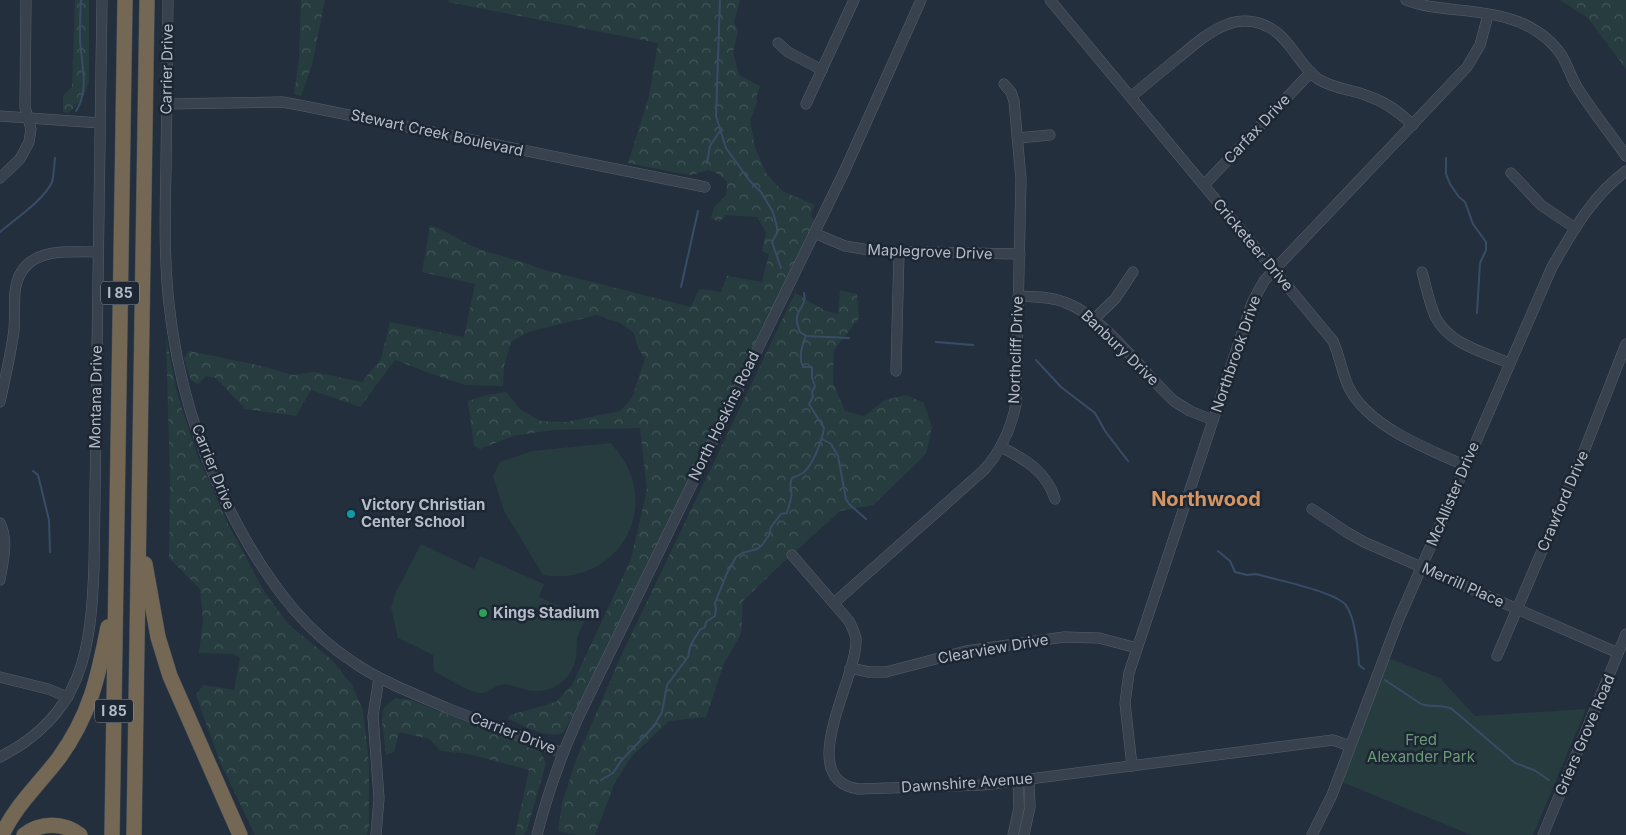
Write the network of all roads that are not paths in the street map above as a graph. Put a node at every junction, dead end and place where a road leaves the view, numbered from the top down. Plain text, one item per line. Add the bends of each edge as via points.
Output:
1 (26, 0) edge
2 (102, 0) edge
3 (125, 0) edge
4 (147, 0) edge
5 (168, 0) edge
6 (854, 0) edge
7 (921, 0) edge
8 (1050, 0) edge
9 (1406, 0) edge
10 (1488, 15) junction
11 (778, 43) dead end
12 (822, 70) junction
13 (1311, 72) junction
14 (1004, 84) dead end
15 (1131, 97) junction
16 (167, 104) junction
17 (806, 104) dead end
18 (0, 116) edge
19 (28, 118) junction
20 (100, 123) junction
21 (1412, 125) junction
22 (1050, 135) dead end
23 (1018, 138) junction
24 (1626, 156) edge
25 (1626, 171) edge
26 (1511, 173) dead end
27 (0, 178) edge
28 (1204, 185) junction
29 (705, 187) dead end
30 (1575, 228) junction
31 (814, 233) junction
32 (98, 252) junction
33 (899, 252) junction
34 (1020, 254) junction
35 (1274, 270) junction
36 (1133, 272) dead end
37 (1422, 272) dead end
38 (1018, 296) junction
39 (1094, 319) junction
40 (1626, 344) edge
41 (1509, 363) junction
42 (896, 371) dead end
43 (0, 402) edge
44 (1213, 420) junction
45 (1001, 447) junction
46 (1466, 466) junction
47 (1055, 499) dead end
48 (1312, 509) dead end
49 (0, 523) edge
50 (139, 528) junction
51 (792, 556) dead end
52 (1422, 566) junction
53 (0, 580) edge
54 (116, 586) junction
55 (834, 603) junction
56 (1518, 609) junction
57 (1626, 634) edge
58 (1137, 648) junction
59 (1618, 653) junction
60 (1497, 656) dead end
61 (850, 668) junction
62 (0, 677) edge
63 (379, 678) junction
64 (68, 697) junction
65 (1350, 746) junction
66 (562, 753) junction
67 (0, 757) edge
68 (1132, 766) junction
69 (1029, 780) junction
70 (1018, 781) junction
71 (2, 835) edge
72 (24, 835) edge
73 (80, 835) edge
74 (112, 835) edge
75 (134, 835) edge
76 (240, 835) edge
77 (376, 835) edge
78 (537, 835) edge
79 (1013, 835) edge
80 (1024, 835) edge
81 (1312, 835) edge
82 (1543, 835) edge

1 - 19 street via 25,106
2 - 20 street, Montana Drive
3 - 54 highway, I 85
4 - 50 highway, I 85
5 - 16 street, Carrier Drive
6 - 12 street
7 - 31 street, North Hoskins Road
8 - 15 street, Cricketeer Drive
9 - 10 street via 1428,7
10 - 21 street, Northbrook Drive via 1474,57
10 - 24 street via 1508,18 1534,29 1555,47 1578,88
11 - 12 street
12 - 17 street
13 - 15 street via 1286,41 1270,28 1234,22 1209,32
13 - 21 street via 1328,84 1382,101
13 - 28 street, Carfax Drive
14 - 23 street, Northcliff Drive via 1014,101
15 - 28 street, Cricketeer Drive
16 - 29 street, Stewart Creek Boulevard via 299,104
16 - 63 street, Carrier Drive via 165,245 169,304 181,377 204,452 242,534 280,594 325,642
18 - 19 street
19 - 20 street
19 - 27 street via 31,129 24,155
20 - 32 street, Montana Drive
21 - 35 street, Northbrook Drive
22 - 23 street
23 - 34 street, Northcliff Drive
25 - 30 street, McAllister Drive via 1593,201
26 - 30 street via 1541,205
28 - 35 street, Cricketeer Drive
30 - 41 street, McAllister Drive via 1552,267
31 - 33 street, Maplegrove Drive via 858,249
31 - 66 street, North Hoskins Road
32 - 43 street via 50,253 33,260 20,275
32 - 64 street, Montana Drive via 92,604 84,659
33 - 34 street, Maplegrove Drive
33 - 42 street
34 - 38 street, Northcliff Drive
35 - 44 street, Northbrook Drive via 1252,303
35 - 46 street, Cricketeer Drive via 1333,341 1349,388 1360,404 1400,435
36 - 39 street via 1115,299
37 - 41 street via 1436,318 1444,331
38 - 39 street, Banbury Drive via 1059,300
38 - 45 street, Northcliff Drive via 1016,404
39 - 44 street, Banbury Drive via 1174,401
40 - 56 street, Crawford Drive via 1578,469
41 - 46 street, McAllister Drive
44 - 58 street, Northbrook Drive
45 - 47 street via 1044,477
45 - 55 street, Northcliff Drive via 984,470
46 - 52 street, McAllister Drive
48 - 52 street, Merrill Place via 1364,542
49 - 53 street via 5,542
50 - 75 highway, I 85
50 - 76 highway via 154,618 166,662
51 - 55 street, Dawnshire Avenue
52 - 56 street, Merrill Place
52 - 65 street, McAllister Drive
54 - 71 highway via 98,677 85,713 66,748 15,812
54 - 74 highway, I 85
55 - 61 street, Dawnshire Avenue via 854,629 855,647
56 - 59 street, Merrill Place
56 - 60 street, Crawford Drive
57 - 59 street, Griers Grove Road
58 - 61 street, Clearview Drive via 1099,638 1064,638 966,651 886,672
58 - 68 street, Northbrook Drive via 1125,695
59 - 82 street, Griers Grove Road
61 - 70 street, Dawnshire Avenue via 828,755 833,775 843,785 867,789 960,787
62 - 64 street
63 - 66 street, Carrier Drive
63 - 77 street via 373,722 379,798
64 - 67 street, Montana Drive via 38,732
65 - 68 street, Dawnshire Avenue via 1333,740
65 - 81 street, McAllister Drive via 1332,795
66 - 78 street, North Hoskins Road
68 - 69 street, Dawnshire Avenue
69 - 70 street, Dawnshire Avenue
69 - 80 street via 1030,807
70 - 79 street via 1019,808
72 - 73 highway via 37,828 54,825

